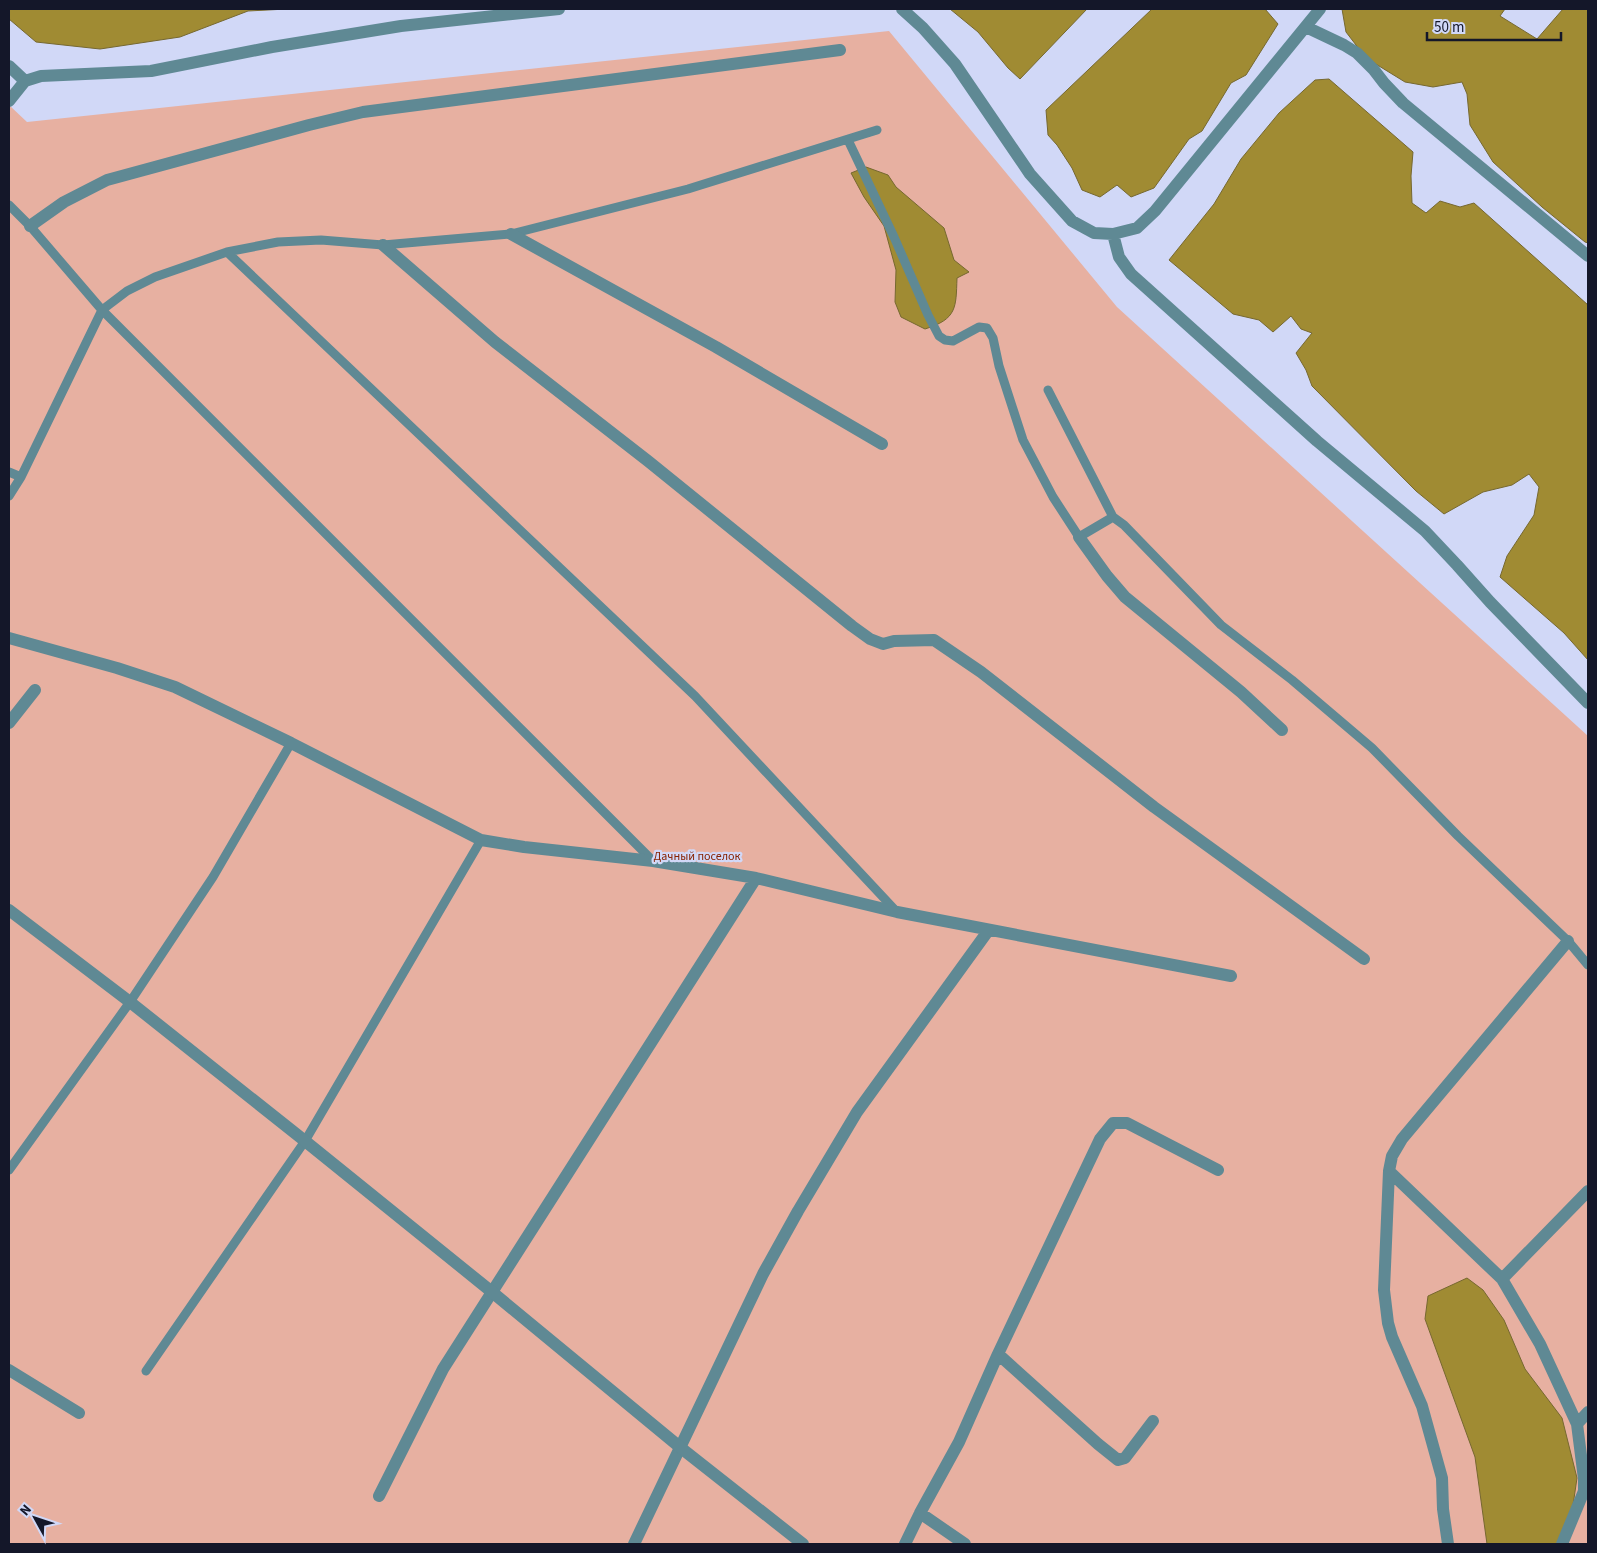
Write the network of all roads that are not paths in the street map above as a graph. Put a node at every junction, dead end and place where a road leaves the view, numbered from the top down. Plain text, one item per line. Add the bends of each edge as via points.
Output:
1 (559, 9) edge
2 (902, 9) edge
3 (1319, 9) edge
4 (1306, 27) junction
5 (840, 50) dead end
6 (9, 66) edge
7 (25, 81) junction
8 (9, 100) edge
9 (877, 130) dead end
10 (848, 140) junction
11 (9, 205) edge
12 (30, 226) junction
13 (511, 234) junction
14 (1114, 234) junction
15 (382, 245) junction
16 (227, 252) junction
17 (1588, 256) edge
18 (102, 310) junction
19 (1048, 390) dead end
20 (882, 444) dead end
21 (9, 472) edge
22 (21, 477) junction
23 (9, 496) edge
24 (1113, 517) junction
25 (1079, 537) junction
26 (9, 638) edge
27 (35, 690) dead end
28 (1588, 703) edge
29 (9, 723) edge
30 (1282, 730) dead end
31 (291, 743) junction
32 (481, 840) junction
33 (653, 861) junction
34 (756, 878) junction
35 (9, 910) edge
36 (897, 912) junction
37 (988, 931) junction
38 (1568, 941) junction
39 (1364, 959) dead end
40 (1588, 965) edge
41 (1231, 976) dead end
42 (130, 1002) junction
43 (305, 1141) junction
44 (9, 1170) edge
45 (1218, 1170) dead end
46 (1389, 1171) junction
47 (1588, 1191) edge
48 (1502, 1279) junction
49 (492, 1292) junction
50 (998, 1354) junction
51 (9, 1370) edge
52 (146, 1371) dead end
53 (1588, 1412) edge
54 (79, 1413) dead end
55 (1153, 1421) dead end
56 (1577, 1424) junction
57 (680, 1448) junction
58 (379, 1496) dead end
59 (920, 1513) junction
60 (634, 1544) edge
61 (802, 1544) edge
62 (905, 1544) edge
63 (965, 1544) edge
64 (1448, 1544) edge
65 (1562, 1544) edge

1 - 7 street via 401,26 151,71 42,76
2 - 14 street via 956,64 1030,174 1072,221 1094,233
3 - 4 street
4 - 14 street via 1155,211 1137,228
4 - 17 street via 1362,57 1403,103
5 - 12 street via 363,112 108,180 64,202
6 - 7 street
7 - 8 street
9 - 10 lane
10 - 13 lane via 688,189
10 - 25 lane via 939,336 953,341 979,327 987,328 993,338 1023,440 1053,497
11 - 12 lane
12 - 18 lane
13 - 15 lane
13 - 20 street via 716,347
14 - 28 street via 1119,257 1131,274 1318,441 1425,531
15 - 16 lane via 321,240 278,242
15 - 39 street via 495,342 852,626 882,644 934,640 981,672 1154,807
16 - 18 lane via 155,277 127,291
16 - 36 lane via 695,696
18 - 22 lane
18 - 33 lane
19 - 24 lane
21 - 22 lane
22 - 23 lane
24 - 25 lane
24 - 38 lane via 1221,625 1372,748
25 - 30 street via 1125,597
26 - 31 street via 175,687
27 - 29 street
31 - 32 street
31 - 42 lane via 213,877
32 - 33 street
32 - 43 lane
33 - 34 street
34 - 36 street
34 - 49 street
35 - 42 street
36 - 37 street
37 - 41 street
37 - 57 street via 857,1112 762,1274
38 - 40 lane
38 - 46 street via 1402,1139 1392,1156
42 - 43 street
42 - 44 lane
43 - 49 street
43 - 52 lane
45 - 50 street via 1127,1123 1113,1123 1100,1139
46 - 48 street
46 - 64 street via 1384,1290 1386,1315 1392,1337 1422,1406 1442,1478
47 - 48 street
48 - 56 street via 1540,1344
49 - 57 street
49 - 58 street via 443,1370
50 - 55 street via 1118,1460 1126,1458
50 - 59 street via 959,1442
51 - 54 street
53 - 56 street
56 - 65 street via 1584,1491
57 - 60 street
57 - 61 street
59 - 62 street
59 - 63 street

